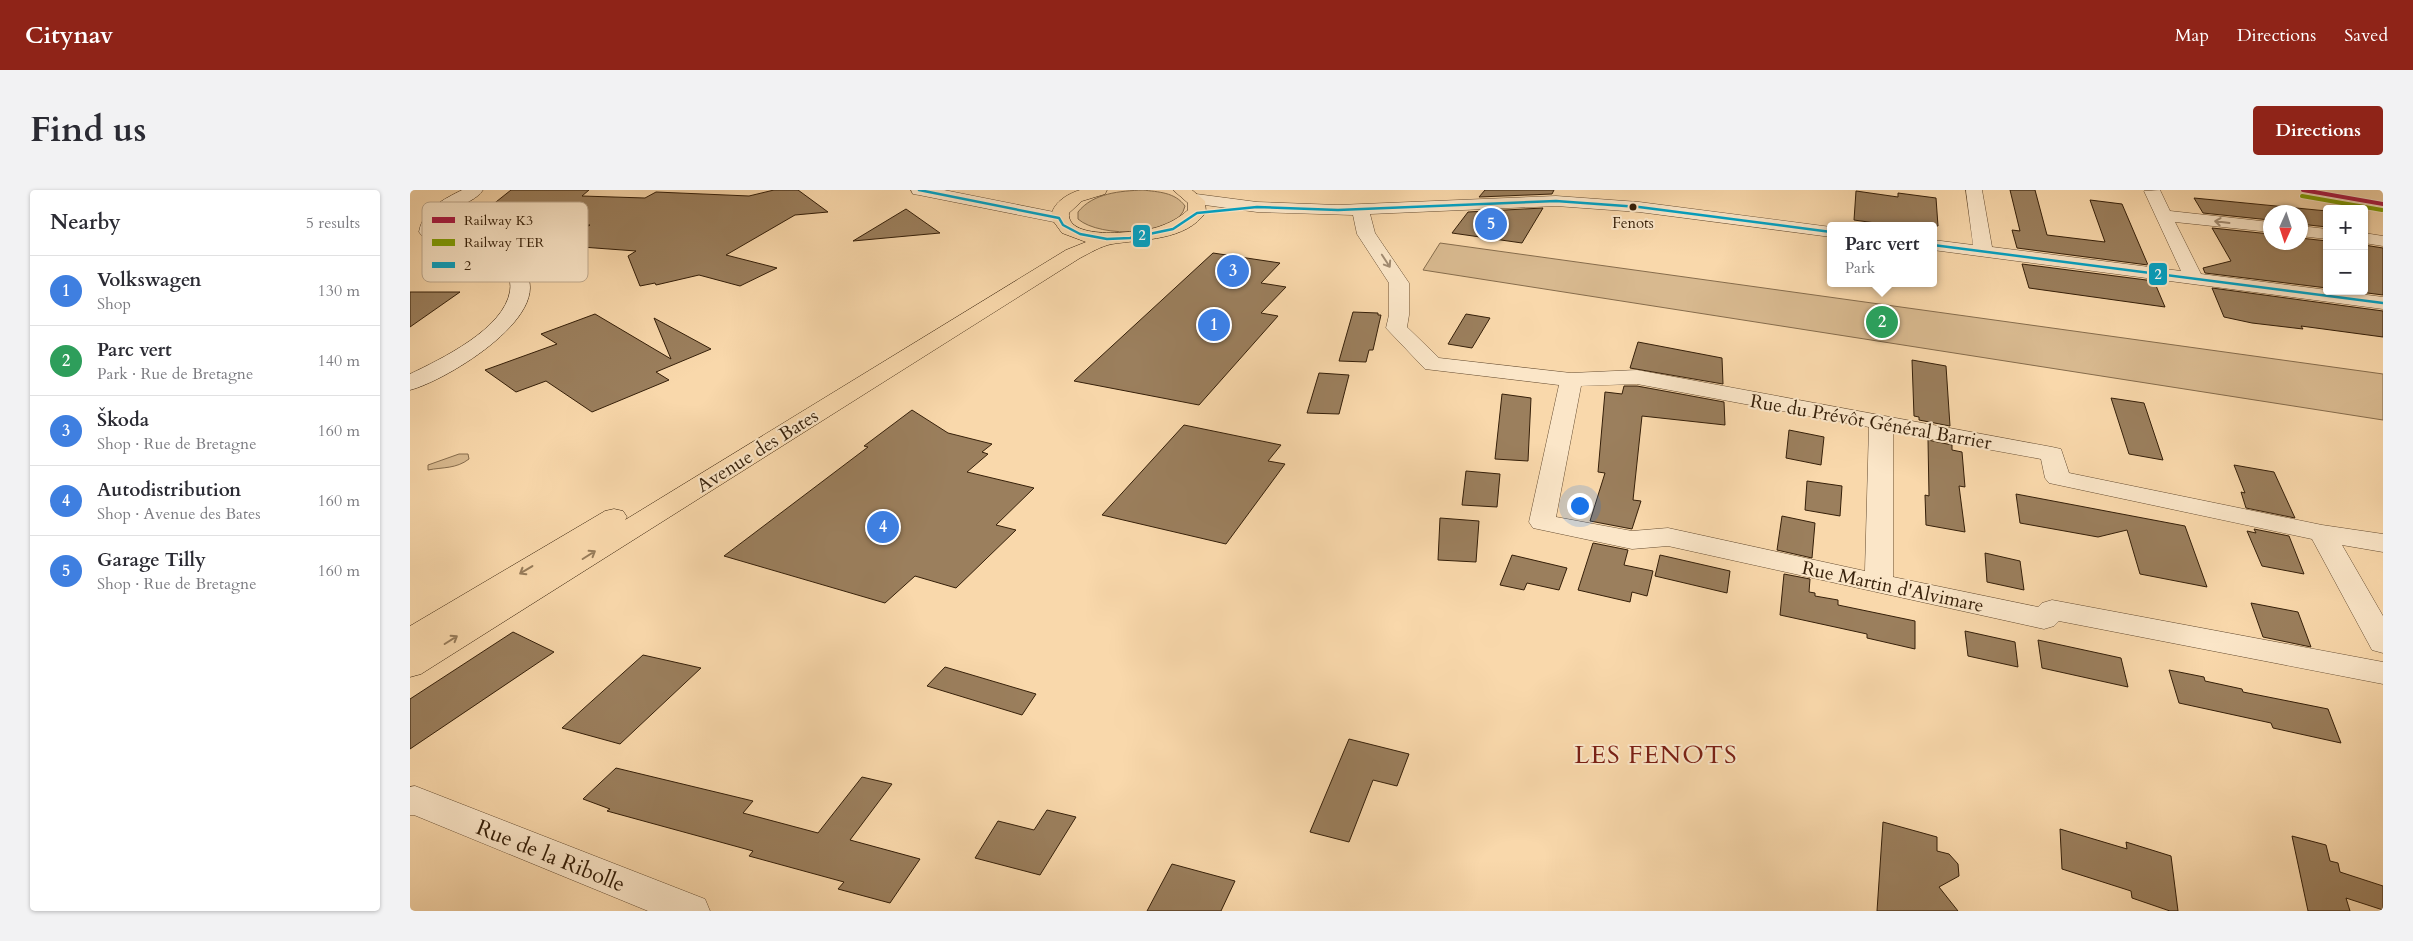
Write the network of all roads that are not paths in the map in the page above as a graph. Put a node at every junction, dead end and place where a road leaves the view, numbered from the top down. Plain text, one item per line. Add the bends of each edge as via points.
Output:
1 (475, 190) edge
2 (919, 190) edge
3 (1098, 190) edge
4 (1180, 190) edge
5 (1974, 190) edge
6 (2152, 191) edge
7 (456, 202) edge
8 (1196, 206) junction
9 (1368, 209) junction
10 (2163, 215) junction
11 (1066, 218) junction
12 (2263, 226) edge
13 (1827, 231) edge
14 (2308, 232) edge
15 (2323, 234) edge
16 (1107, 239) junction
17 (2368, 239) edge
18 (2383, 241) edge
19 (1937, 245) edge
20 (1983, 251) junction
21 (2194, 279) junction
22 (521, 282) edge
23 (2383, 304) edge
24 (1571, 380) junction
25 (410, 383) edge
26 (1881, 423) junction
27 (2322, 533) junction
28 (2383, 543) edge
29 (1878, 583) junction
30 (410, 640) edge
31 (2383, 642) edge
32 (410, 666) edge
33 (2383, 673) edge
34 (410, 802) edge
35 (691, 911) edge

1 - 7 street
2 - 11 street
3 - 11 main road via 1077,198
4 - 8 main road
5 - 20 street
6 - 10 street
8 - 9 street
8 - 16 main road via 1188,222 1160,233
9 - 13 street via 1556,201 1639,207
9 - 24 street, Rue du Prévôt Général Barrier via 1408,268 1407,276 1399,282 1396,328 1433,364
12 -> 10 street
10 - 21 street
11 - 16 main road
11 -> 30 main road, Avenue des Bates via 1056,250
14 - 15 street
32 -> 16 main road, Avenue des Bates via 1073,254
17 - 18 street
19 - 20 street
20 - 21 street
21 - 23 street
22 - 25 street via 519,300 507,319 486,337
24 - 26 street, Rue du Prévôt Général Barrier via 1637,377
24 - 29 street, Rue Martin d'Alvimare via 1542,522 1632,540 1668,537
26 - 27 street, Rue du Prévôt Général Barrier via 2052,454 2058,478
26 - 29 street
27 - 28 street, Rue du Prévôt Général Barrier
27 - 31 street
29 - 33 street, Rue Martin d'Alvimare via 2044,619 2052,610
34 - 35 street, Rue de la Ribolle via 414,800

